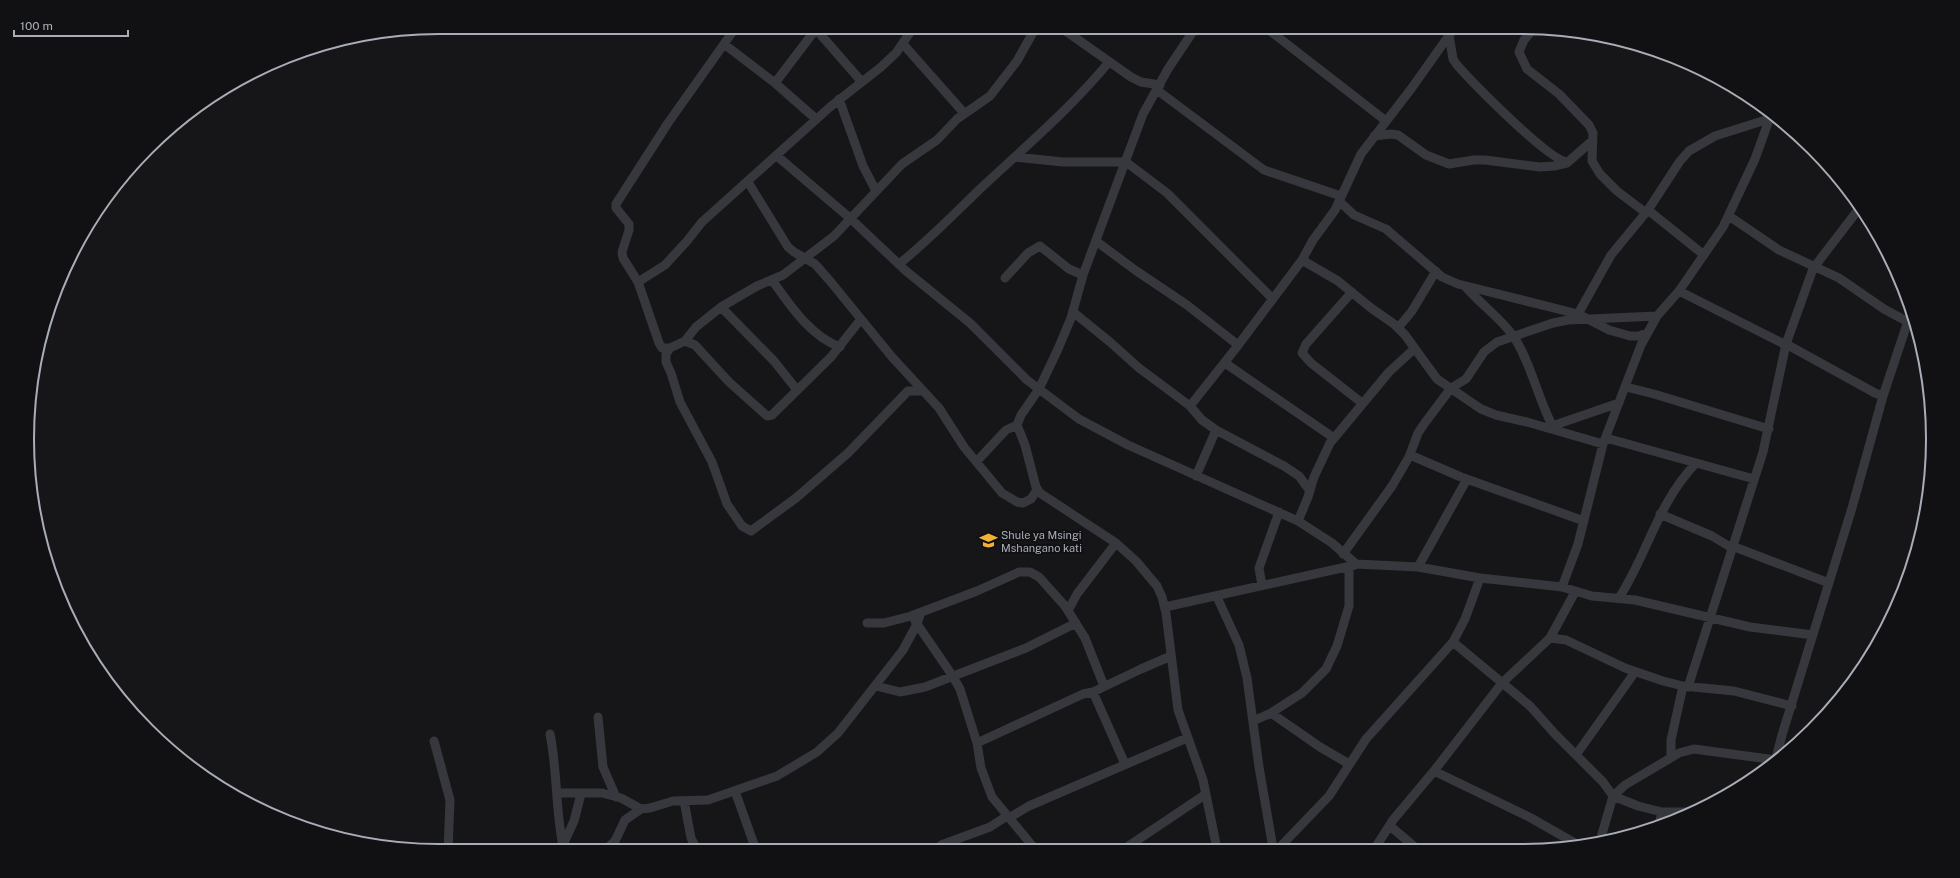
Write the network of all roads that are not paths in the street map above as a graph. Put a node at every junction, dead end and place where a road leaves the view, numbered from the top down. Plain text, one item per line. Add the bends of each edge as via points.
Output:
1 (731, 34) edge
2 (811, 34) edge
3 (820, 34) edge
4 (909, 34) edge
5 (1032, 34) edge
6 (1070, 34) edge
7 (1192, 34) edge
8 (1274, 34) edge
9 (1450, 34) edge
10 (1451, 34) edge
11 (1530, 34) edge
12 (724, 44) junction
13 (903, 44) junction
14 (1109, 62) junction
15 (862, 82) junction
16 (775, 83) junction
17 (1158, 87) junction
18 (839, 99) junction
19 (964, 113) junction
20 (816, 119) junction
21 (1769, 119) edge
22 (1386, 121) junction
23 (1771, 121) edge
24 (1374, 136) junction
25 (1592, 141) junction
26 (777, 156) junction
27 (1015, 156) junction
28 (1126, 162) junction
29 (1568, 162) junction
30 (748, 182) junction
31 (876, 191) junction
32 (1340, 198) junction
33 (1647, 212) junction
34 (1856, 212) edge
35 (1729, 216) junction
36 (851, 219) junction
37 (1096, 241) junction
38 (1704, 255) junction
39 (805, 257) junction
40 (1302, 260) junction
41 (899, 264) junction
42 (1815, 266) junction
43 (1436, 271) junction
44 (1084, 275) junction
45 (1005, 278) dead end
46 (772, 280) junction
47 (638, 282) junction
48 (1465, 286) junction
49 (1679, 291) junction
50 (1352, 292) junction
51 (1273, 299) junction
52 (721, 306) junction
53 (1073, 312) junction
54 (1657, 316) junction
55 (1582, 317) junction
56 (861, 319) junction
57 (1908, 322) joint
58 (1398, 328) junction
59 (1647, 333) junction
60 (1513, 336) junction
61 (685, 340) junction
62 (1786, 344) junction
63 (1238, 346) junction
64 (840, 347) junction
65 (670, 348) junction
66 (1414, 349) junction
67 (1225, 362) junction
68 (1626, 387) junction
69 (1450, 388) junction
70 (1039, 389) junction
71 (797, 390) junction
72 (923, 391) junction
73 (1883, 396) junction
74 (1362, 403) junction
75 (1619, 403) junction
76 (1190, 406) junction
77 (1017, 425) junction
78 (1553, 428) junction
79 (1769, 429) junction
80 (1216, 430) junction
81 (1334, 438) junction
82 (1604, 441) junction
83 (1410, 455) junction
84 (977, 461) junction
85 (1696, 463) junction
86 (1196, 476) junction
87 (1467, 479) junction
88 (1754, 479) junction
89 (1037, 490) junction
90 (1310, 491) junction
91 (1279, 512) junction
92 (1660, 514) junction
93 (1298, 521) junction
94 (1584, 521) junction
95 (1116, 542) junction
96 (1732, 547) junction
97 (1343, 554) junction
98 (1352, 565) junction
99 (1418, 567) junction
100 (1480, 578) junction
101 (1829, 583) junction
102 (1262, 585) junction
103 (1562, 587) junction
104 (1574, 592) junction
105 (1217, 597) junction
106 (1619, 598) junction
107 (1165, 607) junction
108 (1068, 611) junction
109 (921, 612) junction
110 (912, 616) junction
111 (1709, 617) junction
112 (867, 623) dead end
113 (1076, 623) junction
114 (917, 624) junction
115 (1813, 635) junction
116 (1550, 638) junction
117 (1453, 642) junction
118 (1171, 656) junction
119 (1635, 672) junction
120 (952, 675) junction
121 (1502, 683) junction
122 (876, 686) junction
123 (1104, 686) junction
124 (1685, 686) junction
125 (1093, 692) junction
126 (1792, 706) junction
127 (1271, 713) junction
128 (598, 717) dead end
129 (1253, 721) junction
130 (550, 734) dead end
131 (1187, 738) junction
132 (434, 741) dead end
133 (977, 743) junction
134 (1779, 751) edge
135 (1576, 755) junction
136 (1671, 757) junction
137 (1768, 760) edge
138 (1126, 764) junction
139 (1349, 764) junction
140 (1434, 771) junction
141 (735, 790) junction
142 (558, 793) junction
143 (581, 794) junction
144 (1206, 794) junction
145 (616, 796) junction
146 (1614, 796) junction
147 (684, 801) junction
148 (641, 809) junction
149 (1662, 812) junction
150 (1678, 812) edge
151 (1008, 817) junction
152 (1660, 820) edge
153 (1390, 826) junction
154 (1602, 836) edge
155 (1572, 841) edge
156 (448, 844) edge
157 (564, 844) edge
158 (565, 844) edge
159 (612, 844) edge
160 (694, 844) edge
161 (754, 844) edge
162 (944, 844) edge
163 (1031, 844) edge
164 (1131, 844) edge
165 (1216, 844) edge
166 (1272, 844) edge
167 (1284, 844) edge
168 (1378, 844) edge
169 (1411, 844) edge

1 - 12 street
2 - 16 street
3 - 15 street
4 - 13 street
5 - 19 street via 1017,61 990,96
6 - 14 street
7 - 17 street
8 - 22 street
9 - 22 street
10 - 29 street via 1453,59 1462,70 1534,140 1559,160
11 - 25 street via 1519,52 1524,65 1559,94 1589,124 1593,133
12 - 16 street
12 - 47 street via 668,123 616,204 616,208 629,224 622,252
13 - 15 street
13 - 19 street
14 - 17 street via 1136,79
14 - 27 street via 1092,82
15 - 18 street
16 - 20 street
17 - 28 street via 1143,114
17 - 32 street via 1264,170
18 - 20 street
18 - 31 street via 863,166
19 - 31 street via 937,140 902,164
20 - 26 street
21 - 33 street via 1715,136 1689,151 1676,166
22 - 24 street
23 - 35 street
24 - 29 street via 1398,136 1426,155 1449,164 1485,160 1540,167
24 - 32 street via 1353,167
25 - 29 street
25 - 33 street via 1592,161 1600,174 1617,191
26 - 30 street
26 - 36 street
27 - 28 street via 1063,162
27 - 41 street
28 - 37 street
28 - 51 street via 1167,193 1193,217
30 - 39 street via 788,247
30 - 47 street via 702,222 688,241 665,264
31 - 36 street
32 - 40 street via 1335,210
32 - 43 street via 1354,215 1386,228
33 - 38 street
33 - 55 street via 1610,255
34 - 42 street
35 - 38 street
35 - 42 street via 1779,250
36 - 39 street via 828,241
36 - 41 street
37 - 44 street
37 - 63 street via 1187,305
38 - 49 street
39 - 46 street via 783,275
39 - 56 street via 816,264
40 - 50 street
40 - 51 street
41 - 70 street via 970,322 1008,363
42 - 57 street via 1839,278
42 - 62 street
43 - 48 street via 1442,277
43 - 58 street via 1412,311
44 - 45 street via 1069,269 1040,246 1028,253
44 - 53 street
46 - 52 street
46 - 64 street via 793,309 812,329 823,339
47 - 65 street via 659,343 662,348
48 - 55 street
48 - 60 street
49 - 54 street
49 - 62 street
50 - 58 street
50 - 74 street via 1306,344 1302,353
51 - 63 street
52 - 61 street
52 - 71 street via 774,361
53 - 70 street
53 - 76 street via 1139,368
54 - 55 street via 1620,319
54 - 59 street
55 - 59 street via 1609,330 1630,336
55 - 60 street
56 - 64 street
56 - 72 street
57 - 73 street
58 - 66 street
59 - 68 street
60 - 69 street via 1490,346 1466,378
60 - 78 street
61 - 65 street
61 - 71 street via 695,345 763,414 772,415
62 - 73 street
62 - 79 street
63 - 67 street
64 - 71 street
65 - 72 street via 666,354 666,362 684,410 712,462 727,504 742,526 751,531 796,498 848,453 908,392
66 - 69 street via 1437,379
66 - 74 street via 1389,372
67 - 76 street
67 - 81 street
68 - 75 street
68 - 79 street
69 - 78 street via 1488,412
69 - 83 street via 1418,433
70 - 77 street
70 - 86 street via 1079,419
72 - 84 street via 939,408 964,448
73 - 101 street
74 - 81 street
75 - 78 street
75 - 82 street
76 - 80 street via 1202,420
77 - 84 street via 1006,430
77 - 89 street
78 - 82 street
79 - 88 street
80 - 86 street
80 - 90 street via 1284,466 1298,476
81 - 90 street via 1323,456
82 - 85 street
82 - 94 street
83 - 87 street
83 - 97 street via 1392,486
84 - 89 street via 1002,493 1017,502 1028,502
85 - 88 street
85 - 92 street via 1673,491
86 - 91 street
87 - 94 street
87 - 99 street
88 - 96 street
89 - 95 street via 1053,503
90 - 93 street
91 - 93 street
91 - 102 street via 1259,568
92 - 96 street
92 - 106 street
93 - 97 street
94 - 103 street via 1571,568
95 - 107 street via 1157,586
95 - 108 street via 1077,594
96 - 101 street
96 - 111 street
97 - 98 street
98 - 99 street
98 - 102 street
98 - 127 street via 1349,606 1337,646 1326,669 1311,686
99 - 100 street
100 - 103 street
100 - 117 street via 1465,619
101 - 115 street
102 - 105 street
103 - 104 street
104 - 106 street
104 - 116 street
105 - 107 street
105 - 129 street via 1238,645 1247,678
106 - 111 street
107 - 118 street
108 - 109 street via 1039,577 1030,572 1019,572
108 - 113 street
109 - 110 street
109 - 114 street
110 - 112 street via 884,623
110 - 114 street
111 - 115 street via 1750,627
111 - 124 street
113 - 120 street via 1026,648
113 - 123 street via 1085,638
114 - 120 street
114 - 122 street via 903,650
115 - 126 street
116 - 119 street via 1566,640
116 - 121 street
117 - 121 street
117 - 139 street via 1366,739
118 - 123 street
118 - 131 street via 1178,710
119 - 124 street
119 - 135 street
120 - 122 street via 908,692 889,691
120 - 133 street via 960,689
121 - 135 street via 1530,706
121 - 140 street
122 - 141 street via 828,744 777,776
123 - 125 street
124 - 126 street via 1734,691
124 - 136 street via 1671,740
125 - 133 street via 1083,694
125 - 138 street
126 - 134 street
127 - 129 street
127 - 139 street
128 - 145 street via 603,767
129 - 166 street
130 - 142 street
131 - 138 street
131 - 144 street
132 - 156 street via 450,800
133 - 151 street via 986,783 992,797
135 - 146 street
136 - 137 street via 1694,749
136 - 146 street via 1625,785
138 - 151 street
139 - 167 street via 1329,796
140 - 153 street
140 - 155 street via 1531,818
141 - 147 street via 708,800
141 - 161 street
142 - 143 street
142 - 157 street
143 - 145 street via 602,793
143 - 158 street
144 - 164 street
144 - 165 street
145 - 148 street
146 - 149 street
146 - 154 street
147 - 148 street via 673,801
147 - 160 street
148 - 159 street via 630,814
149 - 150 street
149 - 152 street
151 - 162 street via 990,828
151 - 163 street
153 - 168 street
153 - 169 street

